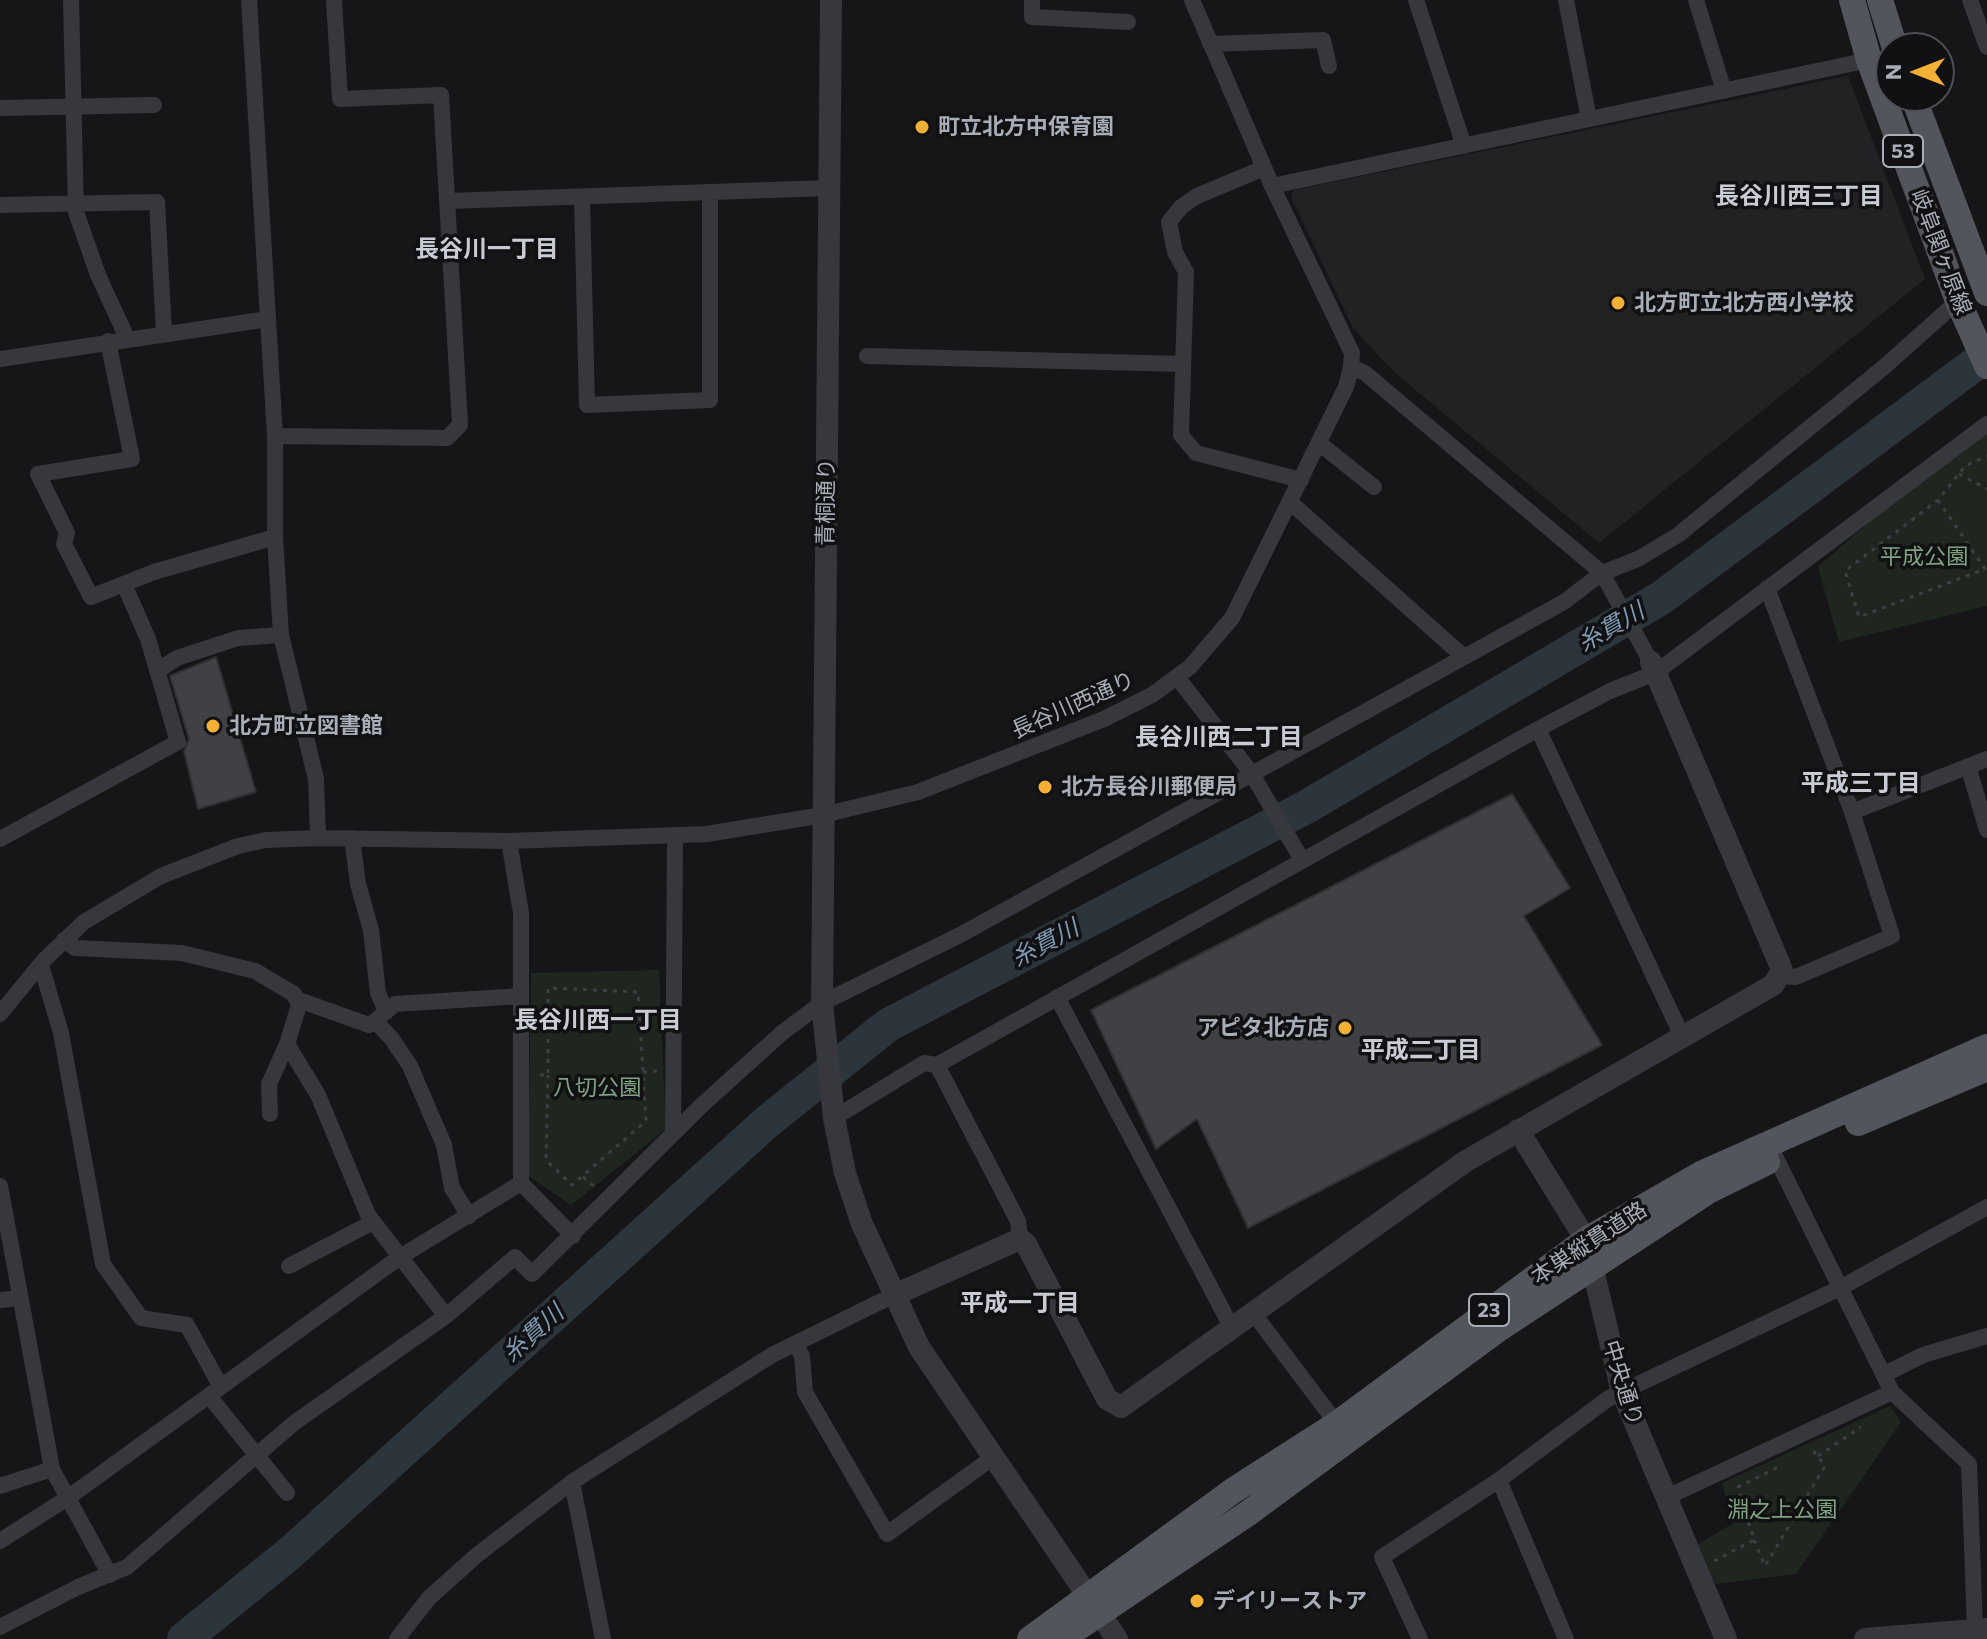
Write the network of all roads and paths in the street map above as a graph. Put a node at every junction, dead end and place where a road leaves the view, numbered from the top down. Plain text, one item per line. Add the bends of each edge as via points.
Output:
1 (71, 0) edge
2 (249, 0) edge
3 (334, 0) edge
4 (831, 0) edge
5 (1032, 0) edge
6 (1192, 0) edge
7 (1416, 0) edge
8 (1566, 0) edge
9 (1696, 0) edge
10 (1852, 0) edge
11 (1880, 0) edge
12 (1970, 0) edge
13 (1128, 22) dead end
14 (1890, 32) edge
15 (1210, 44) junction
16 (1987, 47) edge
17 (1869, 60) junction
18 (1329, 66) dead end
19 (1724, 91) junction
20 (154, 105) dead end
21 (74, 107) junction
22 (0, 108) edge
23 (1919, 112) edge
24 (1589, 119) junction
25 (1464, 146) junction
26 (1264, 168) junction
27 (1272, 186) junction
28 (829, 188) junction
29 (710, 192) junction
30 (582, 197) junction
31 (447, 201) junction
32 (76, 204) junction
33 (0, 205) edge
34 (1984, 277) edge
35 (1960, 305) junction
36 (268, 319) junction
37 (164, 333) junction
38 (127, 338) junction
39 (108, 341) junction
40 (867, 356) dead end
41 (0, 359) edge
42 (1183, 364) junction
43 (1987, 366) edge
44 (1351, 367) junction
45 (1987, 424) edge
46 (275, 436) junction
47 (1319, 443) junction
48 (1987, 456) edge
49 (1959, 474) junction
50 (1301, 480) junction
51 (1374, 487) dead end
52 (1987, 489) edge
53 (1938, 500) junction
54 (1290, 502) junction
55 (275, 537) junction
56 (1986, 569) edge
57 (1604, 575) junction
58 (124, 584) junction
59 (1767, 588) junction
60 (281, 635) junction
61 (1464, 657) junction
62 (1653, 667) junction
63 (157, 671) junction
64 (1177, 677) junction
65 (1538, 729) junction
66 (1987, 759) edge
67 (1968, 766) junction
68 (1254, 778) junction
69 (1852, 812) junction
70 (823, 815) junction
71 (1987, 830) edge
72 (675, 837) junction
73 (318, 838) junction
74 (352, 838) junction
75 (0, 839) edge
76 (509, 841) junction
77 (1299, 855) junction
78 (64, 940) junction
79 (41, 965) junction
80 (1779, 976) junction
81 (521, 996) junction
82 (1057, 997) junction
83 (296, 999) junction
84 (822, 1003) junction
85 (0, 1014) edge
86 (380, 1017) junction
87 (1682, 1036) junction
88 (287, 1044) junction
89 (1987, 1047) edge
90 (937, 1065) junction
91 (1987, 1068) edge
92 (548, 1075) junction
93 (520, 1076) junction
94 (270, 1114) dead end
95 (834, 1118) junction
96 (1518, 1130) junction
97 (673, 1133) junction
98 (1772, 1151) junction
99 (521, 1183) junction
100 (0, 1186) edge
101 (1987, 1207) edge
102 (469, 1216) junction
103 (373, 1222) junction
104 (573, 1236) junction
105 (1020, 1239) junction
106 (1586, 1240) junction
107 (400, 1257) junction
108 (289, 1266) dead end
109 (1593, 1267) junction
110 (1840, 1288) junction
111 (892, 1296) junction
112 (21, 1298) junction
113 (0, 1300) edge
114 (1254, 1314) junction
115 (446, 1316) junction
116 (1232, 1328) junction
117 (1987, 1336) edge
118 (796, 1344) junction
119 (1885, 1374) junction
120 (215, 1392) junction
121 (1622, 1392) junction
122 (1892, 1392) junction
123 (1870, 1421) dead end
124 (1337, 1424) junction
125 (1808, 1441) junction
126 (257, 1455) junction
127 (1800, 1455) dead end
128 (1818, 1456) junction
129 (992, 1458) junction
130 (1788, 1461) dead end
131 (52, 1469) junction
132 (1499, 1480) junction
133 (572, 1482) junction
134 (0, 1486) edge
135 (287, 1493) dead end
136 (69, 1497) junction
137 (1665, 1498) junction
138 (1754, 1540) junction
139 (0, 1541) edge
140 (1697, 1570) junction
141 (110, 1575) junction
142 (1092, 1605) junction
143 (0, 1627) edge
144 (1981, 1630) edge
145 (397, 1639) edge
146 (603, 1639) edge
147 (1030, 1639) edge
148 (1061, 1639) edge
149 (1117, 1639) edge
150 (1420, 1639) edge
151 (1566, 1639) edge
152 (1726, 1639) edge
153 (1865, 1639) edge

1 - 21 street
2 - 36 street
3 - 31 street via 340,99 441,95
4 - 28 street, 青桐通り
5 - 13 street via 1032,17
6 - 15 street
7 - 25 street
8 - 24 street
9 - 19 street
10 - 17 main road, 岐阜関ヶ原線 / 53
11 - 14 main road
12 - 16 street
15 - 18 street via 1323,40
15 - 26 street
17 - 19 street
17 - 35 main road, 岐阜関ヶ原線 / 53
19 - 24 street
20 - 21 street
21 - 22 street
21 - 32 street
23 - 34 main road, 岐阜関ヶ原線 / 53
24 - 25 street
25 - 27 street
26 - 27 street
26 - 42 street via 1197,196 1169,222 1186,272
27 - 44 street via 1352,353
28 - 29 street
28 - 70 street, 青桐通り
29 - 30 street
29 - 30 street via 710,400 587,405
30 - 31 street
31 - 46 street via 460,425 456,433 447,438
32 - 33 street
32 - 37 street via 157,202
32 - 38 street via 98,275
35 - 43 main road, 岐阜関ヶ原線 / 53
35 - 57 street via 1678,535
36 - 37 street
36 - 46 street
37 - 38 street
38 - 39 street
39 - 41 street
39 - 58 street via 132,459 38,474 91,597
40 - 42 street
42 - 50 street via 1181,435 1186,445 1196,453
44 - 47 street, 長谷川西通り
44 - 57 street via 1365,373
45 - 59 street
46 - 55 street
47 - 50 street, 長谷川西通り
47 - 51 street
48 - 49 path
49 - 52 path
49 - 53 path
50 - 54 street, 長谷川西通り
53 - 56 path
53 - 56 path via 1845,571 1859,617
54 - 61 street
54 - 64 street, 長谷川西通り via 1232,618
55 - 58 street
55 - 60 street
57 - 61 street
57 - 62 street
58 - 63 street
59 - 62 street
59 - 69 street
60 - 63 street via 238,638 177,658
60 - 73 street via 316,779
61 - 68 street
62 - 65 street
62 - 80 street via 1780,965
63 - 75 street via 178,742
64 - 68 street
64 - 70 street, 長谷川西通り via 1104,719 961,777
65 - 77 street
65 - 87 street
66 - 67 street
67 - 69 street
67 - 71 street
68 - 77 street
68 - 84 street
69 - 80 street via 1892,936 1796,977
70 - 72 street, 長谷川西通り
70 - 84 street, 青桐通り
72 - 76 street, 長谷川西通り
72 - 97 street
73 - 74 street, 長谷川西通り
73 - 78 street via 266,840 216,853 161,876
74 - 76 street, 長谷川西通り
74 - 86 street via 371,930
76 - 81 street via 521,913
77 - 82 street
78 - 79 street
78 - 83 street via 75,948 182,953 255,971
79 - 85 street
79 - 120 street via 61,1033 103,1264 141,1318 187,1325
80 - 87 street via 1773,985
81 - 86 street via 395,1004
81 - 93 street
82 - 90 street
82 - 116 street
83 - 86 street via 369,1025
83 - 88 street via 299,1005
84 - 95 street, 青桐通り
84 - 97 street
86 - 102 street via 410,1066 444,1145 452,1188
87 - 96 street
88 - 94 street via 269,1084
88 - 103 street via 318,1095
89 - 98 main road, 本巣縦貫道路 / 23
90 - 95 street via 924,1063
90 - 105 street via 1018,1221
91 - 98 main road, 本巣縦貫道路 / 23
92 - 92 path via 548,988 638,992 646,1121 572,1185 546,1160
92 - 93 path
93 - 99 street
95 - 111 street, 青桐通り via 845,1173
96 - 106 street, 中央通り
96 - 114 street via 1466,1161
97 - 104 street
98 - 106 main road, 本巣縦貫道路 / 23 via 1701,1174
98 - 109 main road, 本巣縦貫道路 / 23
98 - 110 street
99 - 102 street
99 - 104 street
100 - 112 street
101 - 110 street
102 - 107 street
103 - 107 street
103 - 108 street
104 - 115 street via 532,1274 515,1257
105 - 111 street
105 - 116 street via 1115,1407
106 - 109 street, 中央通り
106 - 124 main road, 本巣縦貫道路 / 23
107 - 115 street
107 - 120 street
109 - 121 street, 中央通り
109 - 142 main road, 本巣縦貫道路 / 23 via 1497,1330 1247,1514
110 - 119 street
110 - 121 street
111 - 118 street
111 - 129 street, 青桐通り
112 - 113 street
112 - 131 street
114 - 116 street
114 - 124 street
115 - 126 street
117 - 119 street via 1923,1355
118 - 129 street via 805,1392 887,1534
118 - 133 street
119 - 122 street
120 - 126 street
120 - 136 street
121 - 132 street
121 - 137 street, 中央通り
122 - 125 street
122 - 144 street via 1969,1464
123 - 128 path
124 - 142 main road, 本巣縦貫道路 / 23 via 1234,1490
125 - 127 path
125 - 128 path
125 - 137 street
126 - 135 street
126 - 141 street via 127,1567
128 - 138 path via 1825,1466 1765,1566
129 - 142 street, 青桐通り
130 - 138 path via 1738,1487
131 - 134 street
131 - 136 street
132 - 150 street via 1382,1557
132 - 151 street
133 - 145 street via 429,1598
133 - 146 street
136 - 139 street
136 - 141 street
137 - 140 street, 中央通り
138 - 140 path
140 - 152 street, 中央通り
141 - 143 street
142 - 147 main road, 本巣縦貫道路 / 23
142 - 148 main road, 本巣縦貫道路 / 23
142 - 149 street, 青桐通り
144 - 153 street

